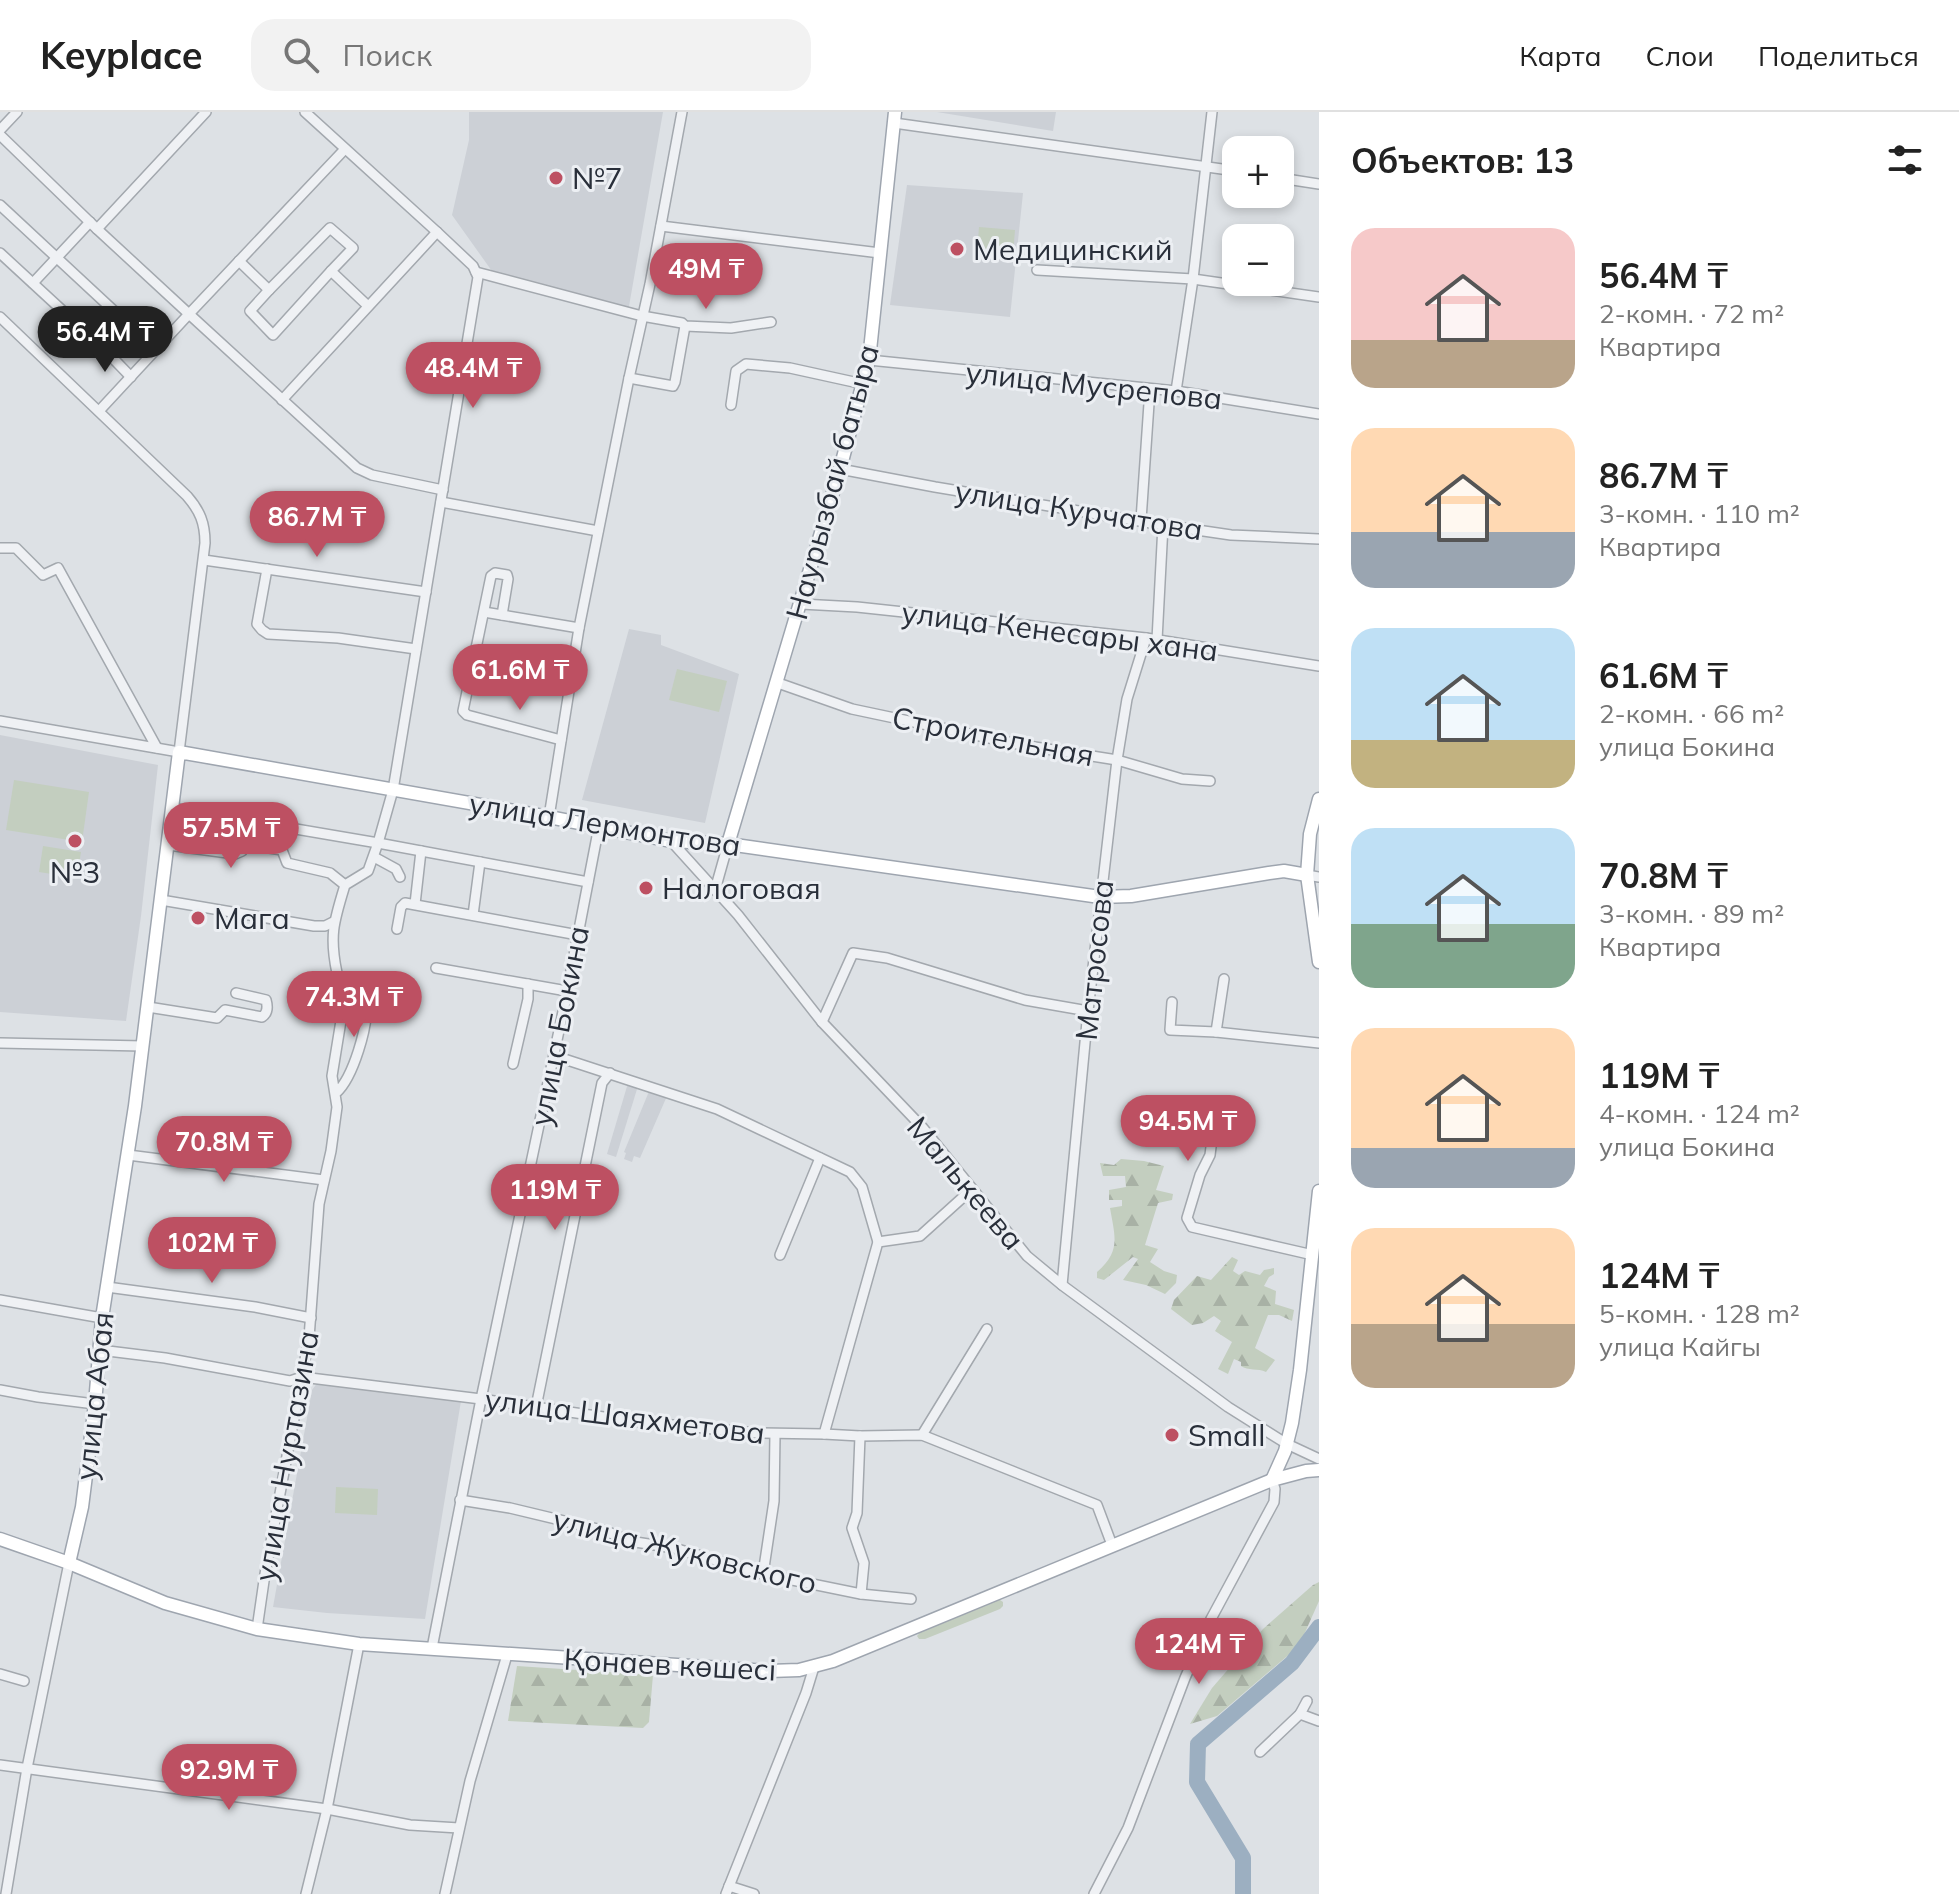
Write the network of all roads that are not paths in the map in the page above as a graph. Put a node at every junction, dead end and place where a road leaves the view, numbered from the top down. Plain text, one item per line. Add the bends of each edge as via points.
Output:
1 (17, 112) edge
2 (206, 112) edge
3 (305, 112) edge
4 (682, 112) edge
5 (1212, 112) edge
6 (894, 117) edge
7 (0, 133) edge
8 (345, 149) junction
9 (1205, 166) junction
10 (1222, 169) edge
11 (1294, 180) edge
12 (1319, 184) edge
13 (0, 205) edge
14 (93, 226) junction
15 (661, 226) junction
16 (437, 232) junction
17 (0, 253) edge
18 (880, 253) junction
19 (57, 258) junction
20 (239, 261) junction
21 (1037, 270) dead end
22 (331, 271) junction
23 (476, 272) junction
24 (1193, 279) junction
25 (33, 283) junction
26 (269, 290) junction
27 (1319, 297) edge
28 (368, 306) junction
29 (189, 314) junction
30 (642, 316) junction
31 (0, 317) edge
32 (771, 322) dead end
33 (127, 323) junction
34 (685, 326) junction
35 (103, 348) junction
36 (156, 350) junction
37 (869, 360) junction
38 (131, 377) junction
39 (629, 378) junction
40 (863, 384) junction
41 (1150, 389) junction
42 (1176, 391) junction
43 (282, 400) junction
44 (731, 405) dead end
45 (99, 411) junction
46 (1319, 414) edge
47 (840, 469) junction
48 (443, 490) junction
49 (441, 502) junction
50 (1141, 520) junction
51 (1163, 525) junction
52 (598, 531) junction
53 (1319, 539) edge
54 (0, 548) edge
55 (204, 560) junction
56 (267, 569) junction
57 (426, 592) junction
58 (801, 604) junction
59 (484, 612) junction
60 (502, 615) junction
61 (579, 628) junction
62 (1151, 639) junction
63 (416, 649) junction
64 (1319, 666) edge
65 (778, 683) junction
66 (0, 721) edge
67 (561, 740) junction
68 (157, 748) junction
69 (179, 752) junction
70 (1117, 760) junction
71 (1210, 781) dead end
72 (393, 790) junction
73 (1319, 799) edge
74 (172, 808) junction
75 (549, 817) junction
76 (247, 821) junction
77 (599, 826) junction
78 (671, 841) junction
79 (378, 843) junction
80 (243, 844) junction
81 (728, 844) junction
82 (168, 845) junction
83 (421, 851) junction
84 (374, 857) junction
85 (480, 862) junction
86 (1313, 876) edge
87 (400, 877) dead end
88 (588, 882) junction
89 (345, 885) junction
90 (715, 890) junction
91 (1100, 897) junction
92 (161, 900) junction
93 (415, 904) junction
94 (473, 915) junction
95 (333, 922) junction
96 (397, 929) dead end
97 (578, 935) junction
98 (1319, 962) edge
99 (436, 968) dead end
100 (337, 973) dead end
101 (1224, 979) dead end
102 (528, 984) junction
103 (567, 991) junction
104 (236, 993) dead end
105 (1172, 1002) dead end
106 (148, 1007) junction
107 (1088, 1011) junction
108 (822, 1022) junction
109 (1216, 1032) junction
110 (0, 1043) edge
111 (1319, 1043) edge
112 (143, 1046) junction
113 (555, 1056) junction
114 (513, 1064) dead end
115 (610, 1073) junction
116 (336, 1093) junction
117 (1215, 1115) dead end
118 (128, 1155) junction
119 (820, 1158) junction
120 (324, 1180) junction
121 (971, 1190) junction
122 (1319, 1191) edge
123 (878, 1242) junction
124 (780, 1255) dead end
125 (1313, 1255) junction
126 (1062, 1285) junction
127 (107, 1287) junction
128 (0, 1300) edge
129 (102, 1318) junction
130 (311, 1318) junction
131 (987, 1329) dead end
132 (100, 1350) junction
133 (302, 1377) junction
134 (0, 1390) edge
135 (481, 1399) junction
136 (95, 1404) junction
137 (536, 1407) junction
138 (775, 1434) junction
139 (824, 1434) junction
140 (922, 1435) junction
141 (860, 1436) junction
142 (1287, 1444) junction
143 (1319, 1459) edge
144 (1319, 1470) edge
145 (1272, 1480) junction
146 (460, 1500) junction
147 (0, 1539) edge
148 (1112, 1545) junction
149 (69, 1563) junction
150 (763, 1574) junction
151 (861, 1594) junction
152 (911, 1599) dead end
153 (257, 1629) junction
154 (359, 1644) junction
155 (432, 1648) junction
156 (507, 1655) junction
157 (814, 1667) junction
158 (0, 1674) edge
159 (24, 1681) dead end
160 (1307, 1701) dead end
161 (1300, 1714) junction
162 (1319, 1721) edge
163 (1260, 1752) dead end
164 (0, 1765) edge
165 (27, 1768) junction
166 (327, 1809) junction
167 (459, 1828) junction
168 (727, 1890) edge
169 (6, 1894) edge
170 (306, 1894) edge
171 (445, 1894) edge
172 (754, 1894) edge
173 (1094, 1894) edge

1 - 7 street
2 - 14 street
3 - 8 street
4 - 15 street
5 - 9 street
6 - 9 street
6 - 18 main road, Наурызбай батыра
7 - 14 street
8 - 16 street
8 - 20 street
9 - 10 street
9 - 24 street
11 - 12 street
13 - 19 street
14 - 19 street
14 - 29 street
15 - 18 street
15 - 30 street
16 - 23 street
16 - 28 street
17 - 25 street
18 - 37 main road, Наурызбай батыра
19 - 25 street
19 - 33 street
20 - 26 street
20 - 29 street
21 - 24 street
22 - 26 street via 273,335 250,311
22 - 26 street via 353,248 330,228
22 - 28 street
23 - 30 street
23 - 48 street
24 - 27 street
24 - 42 street
25 - 35 street
28 - 43 street
29 - 36 street
29 - 43 street
30 - 34 street
30 - 39 street
31 - 45 street
32 - 34 street via 731,328
33 - 35 street
33 - 36 street
34 - 39 street via 673,386
35 - 38 street
36 - 38 street
37 - 40 main road, Наурызбай батыра
37 - 41 street, улица Мусрепова
38 - 45 street
39 - 52 street
40 - 44 street via 746,364 736,371
40 - 47 main road, Наурызбай батыра
41 - 42 street, улица Мусрепова
41 - 50 street
42 - 46 street, улица Мусрепова
43 - 48 street via 360,470
45 - 55 street via 197,507 205,530
47 - 50 street, улица Курчатова
47 - 58 main road, Наурызбай батыра
48 - 49 street
49 - 52 street
49 - 57 street
50 - 51 street, улица Курчатова
51 - 53 street, улица Курчатова
51 - 62 street, Матросова
52 - 61 street
54 - 68 street via 16,548 43,575 58,568
55 - 56 street
55 - 69 street
56 - 57 street
56 - 63 street via 257,624 268,634
57 - 63 street
58 - 62 street, улица Кенесары хана
58 - 65 main road, Наурызбай батыра
59 - 60 street
59 - 60 street via 495,573 508,579
59 - 67 street via 463,711
60 - 61 street
61 - 67 street
62 - 64 street, улица Кенесары хана
62 - 70 street, Матросова via 1127,699
63 - 72 street
65 - 70 street, Строительная via 852,709
65 - 81 main road, Наурызбай батыра
66 - 68 street, улица Лермонтова
67 - 75 street
68 - 69 street, улица Лермонтова
69 - 72 main road, улица Лермонтова
69 - 74 main road, улица Абая
70 - 71 street, Строительная via 1182,779
70 - 91 street, Матросова
72 - 75 main road, улица Лермонтова
72 - 79 street
73 - 86 main road via 1310,834
74 - 76 street
74 - 82 main road, улица Абая
75 - 77 main road, улица Лермонтова
76 - 79 street
76 - 80 street
77 - 78 main road, улица Лермонтова
77 - 88 street, улица Бокина
78 - 81 main road, улица Лермонтова
78 - 90 street, Малькеева
79 - 83 street
79 - 84 street
80 - 82 street via 235,854
80 - 89 street via 282,850 287,863 330,873
81 - 90 street
81 - 91 main road, улица Лермонтова
82 - 92 main road, улица Абая
83 - 85 street
83 - 93 street
84 - 87 street
84 - 89 street via 365,874
85 - 88 street
85 - 94 street
86 - 91 main road, улица Лермонтова via 1284,871
86 - 98 main road
88 - 97 street, улица Бокина
89 - 95 street
90 - 108 street, Малькеева
91 - 107 street, Матросова
92 - 95 street via 314,926
92 - 106 main road, улица Абая
93 - 94 street
93 - 96 street via 403,905
94 - 97 street
95 - 100 street
97 - 103 street, улица Бокина
99 - 102 street
101 - 109 street
102 - 103 street
102 - 114 street
103 - 113 street, улица Бокина
104 - 106 street via 266,1000 265,1015 225,1010 217,1018
105 - 109 street via 1170,1030
106 - 112 main road, улица Абая
107 - 108 street via 1025,1000 887,958 853,953
107 - 126 street, Матросова
108 - 121 street, Малькеева via 923,1128
109 - 111 street
110 - 112 street
112 - 118 main road, улица Абая
113 - 115 street
113 - 135 street, улица Бокина
115 - 119 street via 717,1109
115 - 137 street via 602,1083
116 - 116 street, улица Нуртазина via 350,1073 367,1007 346,990 332,1076
116 - 120 street, улица Нуртазина
117 - 125 street via 1210,1155 1187,1218 1192,1227
118 - 120 street
118 - 127 main road, улица Абая
119 - 123 street via 850,1172 862,1187
119 - 124 street
120 - 130 street, улица Нуртазина
121 - 123 street via 920,1236
121 - 126 street, Малькеева via 1027,1256
122 - 125 main road
123 - 139 street
125 - 142 main road
126 - 142 street, Малькеева
127 - 129 main road, улица Абая
127 - 130 street
128 - 129 street
129 - 132 main road, улица Абая
130 - 133 street, улица Нуртазина
131 - 140 street
132 - 133 street, улица Шаяхметова via 290,1381
132 - 136 main road, улица Абая
133 - 135 street, улица Шаяхметова
133 - 153 street, улица Нуртазина
134 - 136 street
135 - 137 street, улица Шаяхметова
135 - 146 street, улица Бокина
136 - 149 main road, улица Абая
137 - 138 street, улица Шаяхметова
138 - 139 street, улица Шаяхметова
138 - 150 street via 774,1501
139 - 141 street, улица Шаяхметова
140 - 141 street, улица Шаяхметова
140 - 148 street, улица Шаяхметова via 1097,1505
141 - 151 street via 852,1528 864,1563
142 - 143 street, Малькеева
142 - 145 main road
144 - 145 main road, Қонаев көшесі
145 - 148 main road, Қонаев көшесі
145 - 173 street via 1274,1502 1211,1619 1128,1828
146 - 150 street, улица Жуковского via 606,1531
146 - 155 street, улица Бокина
147 - 149 main road, Қонаев көшесі
148 - 157 main road, Қонаев көшесі
149 - 153 main road, Қонаев көшесі via 165,1603
149 - 165 street, улица Абая
150 - 151 street, улица Жуковского
151 - 152 street, улица Жуковского
153 - 154 main road, Қонаев көшесі
154 - 155 main road, Қонаев көшесі
154 - 166 street
155 - 156 main road, Қонаев көшесі
156 - 157 main road, Қонаев көшесі via 769,1671
156 - 167 street
157 - 168 street
158 - 159 street
160 - 161 street
161 - 162 street
161 - 163 street
164 - 165 street
165 - 166 street
165 - 169 street, улица Абая
166 - 167 street via 410,1825
166 - 170 street
167 - 171 street
168 - 172 street

